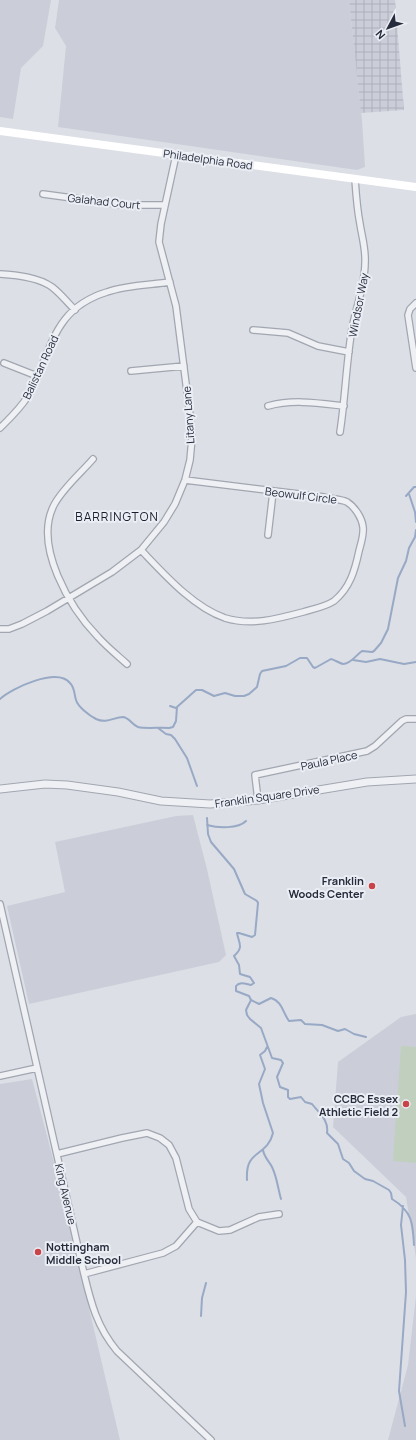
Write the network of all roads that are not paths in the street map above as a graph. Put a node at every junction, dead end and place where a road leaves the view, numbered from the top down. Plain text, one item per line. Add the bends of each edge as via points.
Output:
1 (0, 131) edge
2 (176, 155) junction
3 (355, 179) junction
4 (416, 187) edge
5 (43, 194) dead end
6 (165, 205) junction
7 (0, 274) edge
8 (170, 282) junction
9 (416, 303) edge
10 (75, 310) junction
11 (252, 330) dead end
12 (349, 352) junction
13 (4, 363) dead end
14 (184, 366) junction
15 (416, 368) edge
16 (131, 371) dead end
17 (37, 376) junction
18 (268, 406) dead end
19 (344, 406) junction
20 (0, 428) edge
21 (340, 432) dead end
22 (93, 459) dead end
23 (185, 480) junction
24 (273, 492) junction
25 (268, 535) dead end
26 (141, 550) junction
27 (69, 599) junction
28 (0, 629) edge
29 (127, 664) dead end
30 (416, 720) edge
31 (416, 779) edge
32 (0, 789) edge
33 (258, 800) junction
34 (0, 904) edge
35 (37, 1068) junction
36 (0, 1076) edge
37 (57, 1154) junction
38 (279, 1214) dead end
39 (197, 1222) junction
40 (84, 1274) junction
41 (211, 1440) edge

1 - 2 main road, Philadelphia Road
2 - 3 main road, Philadelphia Road
2 - 6 street, Litany Lane
3 - 4 main road, Philadelphia Road
3 - 12 street, Windsor Way via 366,263 365,277 353,320
5 - 6 street, Galahad Court via 124,205
6 - 8 street, Litany Lane via 159,242
7 - 10 street via 44,283 56,290
8 - 10 street, Balistan Road via 107,292
8 - 14 street, Litany Lane
9 - 15 street via 408,315
10 - 17 street, Balistan Road via 54,334
11 - 12 street via 288,333 318,346
12 - 19 street, Windsor Way
13 - 17 street
14 - 16 street
14 - 23 street, Litany Lane via 192,438
17 - 20 street, Balistan Road via 22,405
18 - 19 street via 296,402
19 - 21 street, Windsor Way
22 - 27 street via 54,506 48,529 52,558
23 - 24 street, Beowulf Circle
23 - 26 street, Litany Lane via 164,522
24 - 25 street
24 - 26 street, Beowulf Circle via 346,502 354,507 360,516 363,536 354,572 345,589 324,606 268,620 239,621 224,617 200,604 179,588
26 - 27 street, Litany Lane
27 - 28 street, Litany Lane via 22,624
27 - 29 street via 97,637
30 - 33 street, Paula Place via 402,721 372,750 255,776
31 - 33 street, Franklin Square Drive via 367,782
32 - 33 street, Franklin Square Drive via 45,784 97,788 161,801 217,804
34 - 35 street, King Avenue
35 - 36 street
35 - 37 street, King Avenue
37 - 39 street via 147,1133 160,1138 169,1145 176,1158 189,1209
37 - 40 street, King Avenue
38 - 39 street via 259,1217 230,1230 219,1231
39 - 40 street via 176,1246 163,1253
40 - 41 street, King Avenue via 98,1321 111,1344

